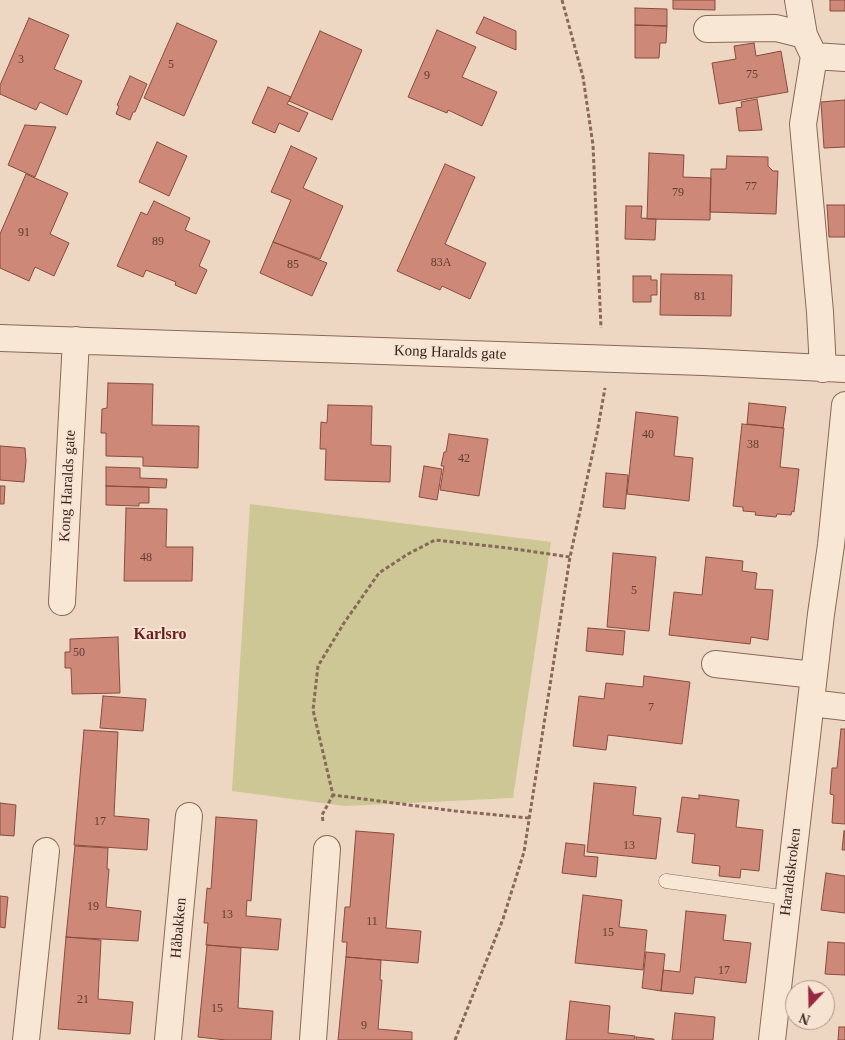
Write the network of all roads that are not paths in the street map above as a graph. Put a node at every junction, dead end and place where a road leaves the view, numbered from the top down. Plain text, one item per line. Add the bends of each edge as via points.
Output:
1 (798, 0) edge
2 (707, 29) dead end
3 (809, 46) junction
4 (845, 58) edge
5 (0, 338) edge
6 (76, 340) junction
7 (834, 369) edge
8 (845, 405) edge
9 (838, 546) edge
10 (62, 602) dead end
11 (715, 664) dead end
12 (814, 675) junction
13 (811, 703) junction
14 (845, 707) edge
15 (189, 816) dead end
16 (327, 849) dead end
17 (46, 850) dead end
18 (666, 881) dead end
19 (788, 898) junction
20 (26, 1040) edge
21 (168, 1040) edge
22 (313, 1040) edge
23 (772, 1040) edge

1 - 3 street, Kong Haralds gate
2 - 3 street via 776,28
3 - 4 street
3 - 7 street, Kong Haralds gate via 803,124 820,312
5 - 6 street, Kong Haralds gate
6 - 7 street, Kong Haralds gate
6 - 10 street, Kong Haralds gate
8 - 9 street, Haraldskroken
9 - 12 street, Haraldskroken via 821,614
11 - 12 street
12 - 13 street, Haraldskroken
13 - 14 street
13 - 19 street, Haraldskroken
15 - 21 street, Håbakken
16 - 22 street
17 - 20 street
18 - 19 lane
19 - 23 street, Haraldskroken

